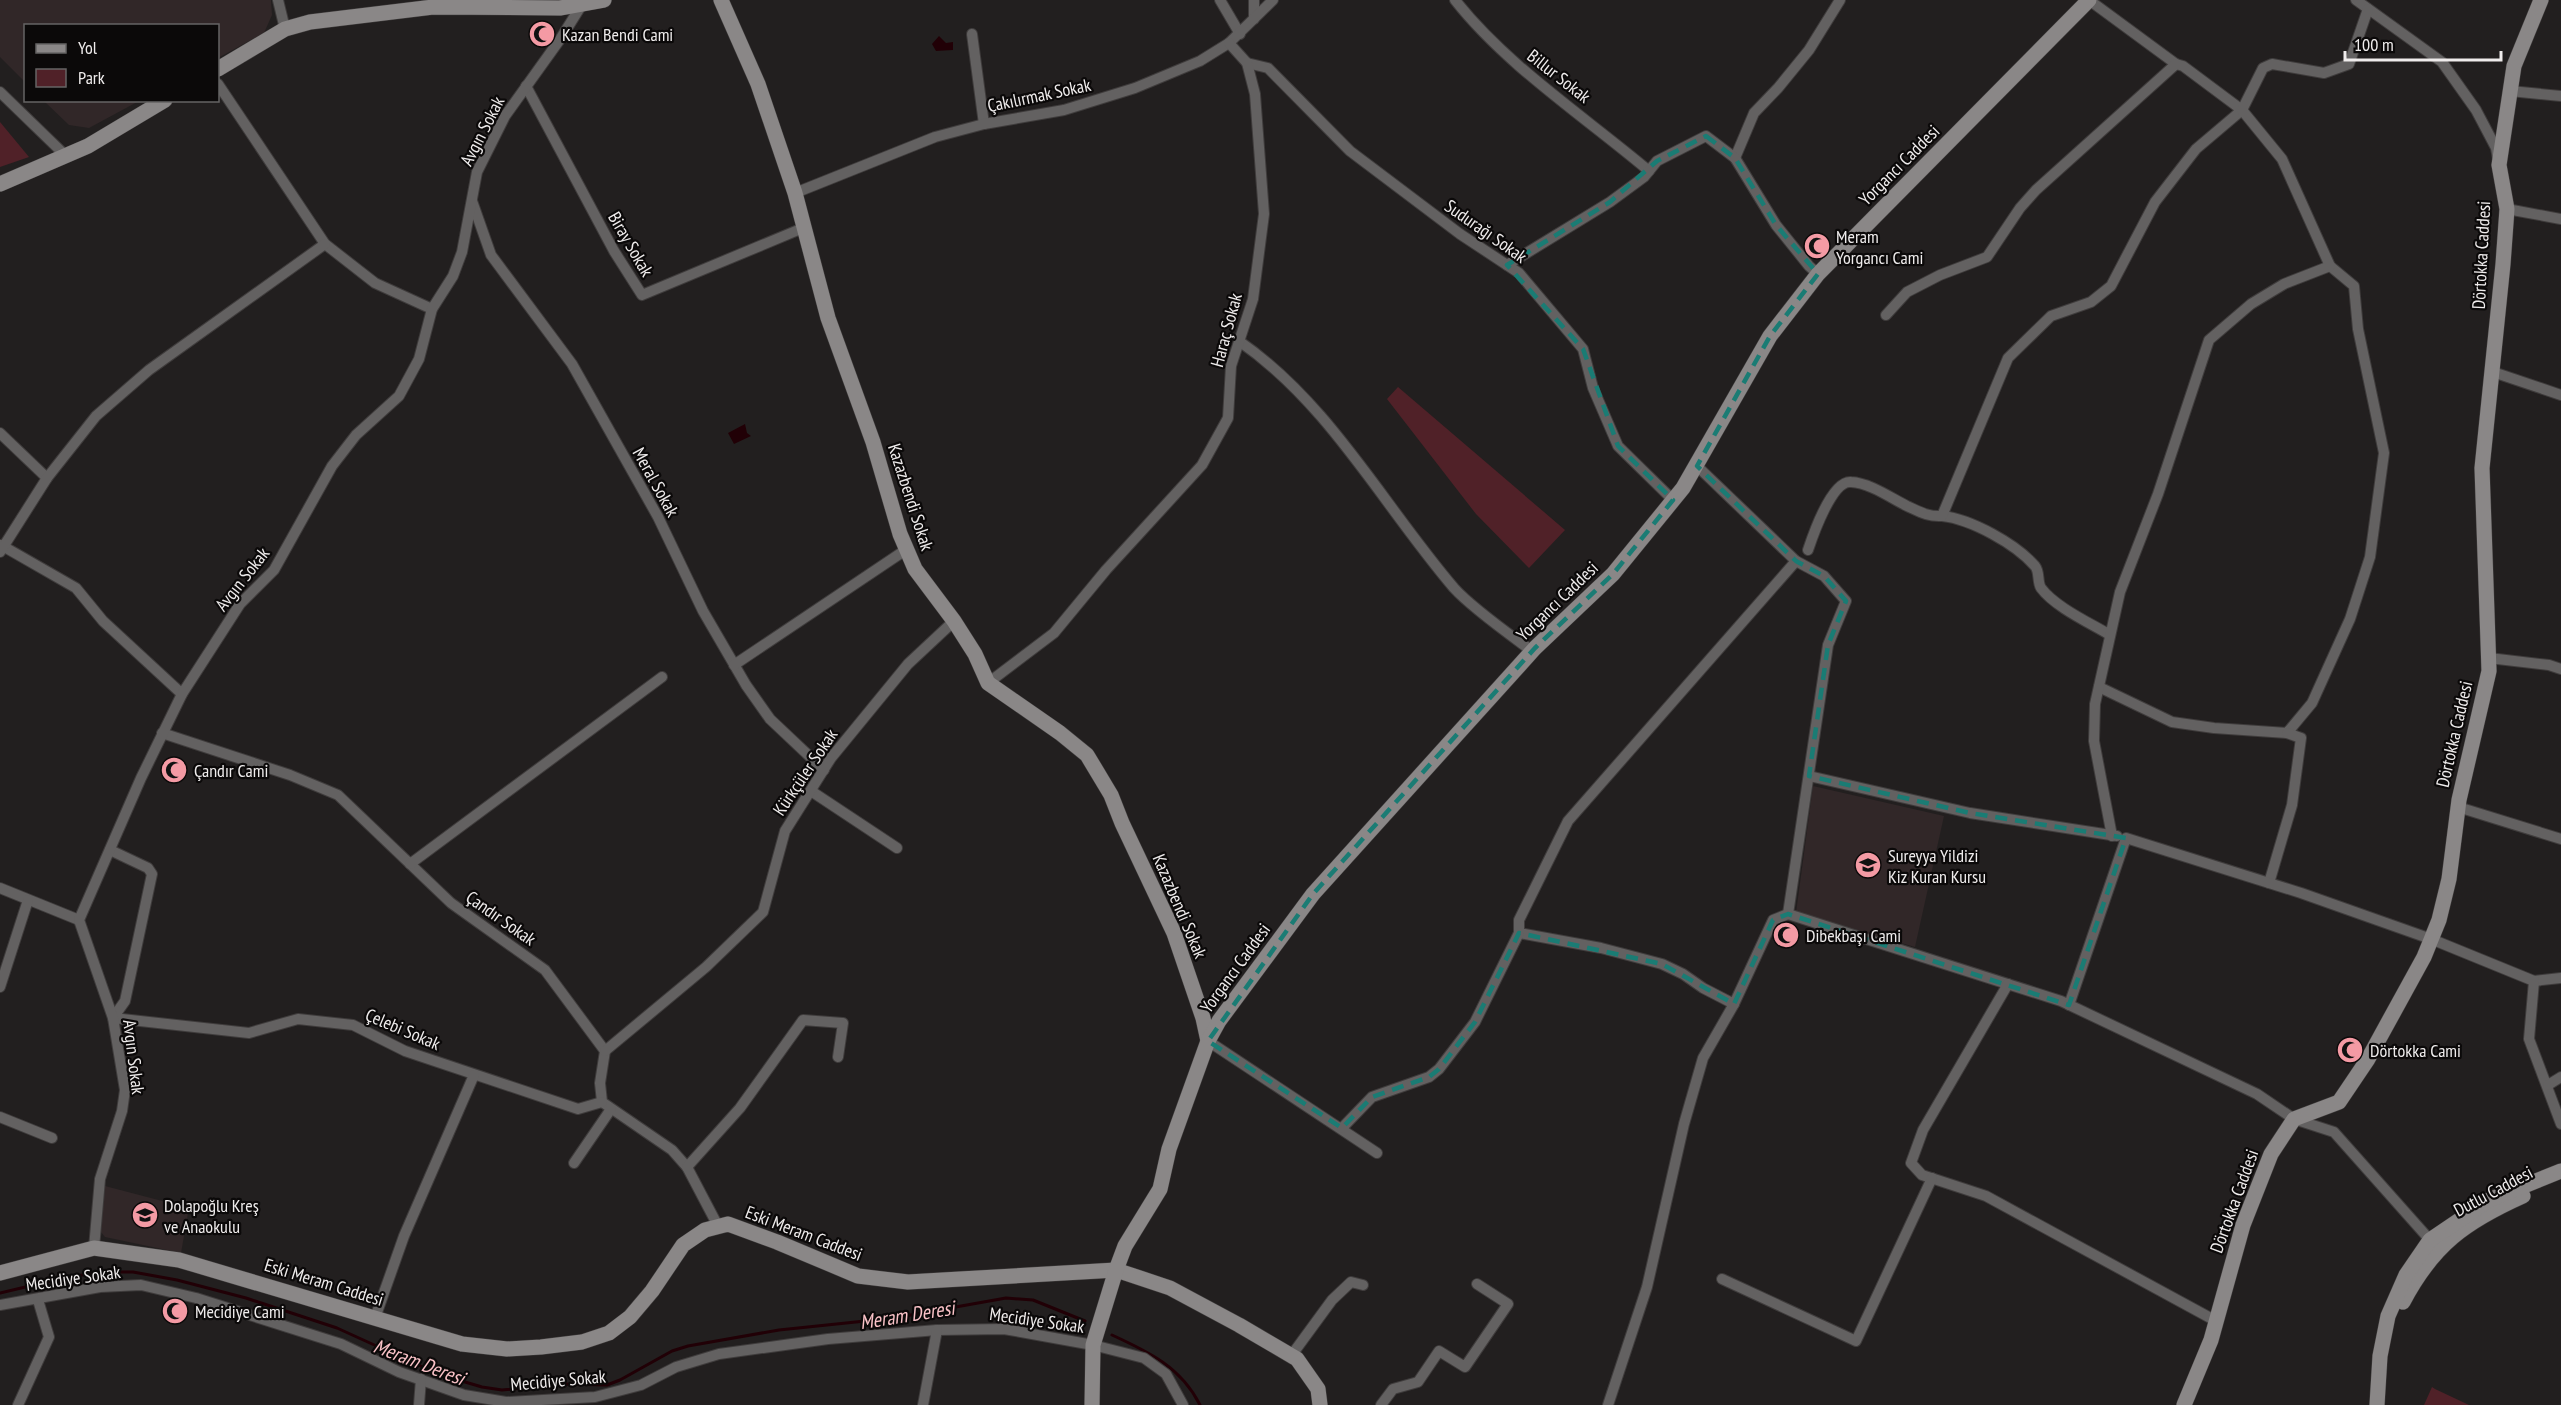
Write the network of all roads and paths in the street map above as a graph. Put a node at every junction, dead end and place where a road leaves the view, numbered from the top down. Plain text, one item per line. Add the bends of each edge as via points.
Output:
1 (278, 0) edge
2 (604, 0) edge
3 (721, 0) edge
4 (1220, 0) edge
5 (1254, 0) edge
6 (1273, 0) edge
7 (1455, 0) edge
8 (1840, 0) edge
9 (2089, 0) edge
10 (2356, 0) edge
11 (2541, 0) edge
12 (581, 3) edge
13 (2368, 9) junction
14 (1254, 19) junction
15 (285, 30) junction
16 (972, 34) dead end
17 (1240, 34) junction
18 (1229, 43) junction
19 (1247, 63) junction
20 (2176, 64) junction
21 (219, 68) edge
22 (219, 85) edge
23 (526, 86) junction
24 (2510, 91) junction
25 (0, 92) edge
26 (2561, 96) edge
27 (161, 102) edge
28 (2242, 110) junction
29 (984, 124) junction
30 (66, 156) junction
31 (1735, 158) junction
32 (2499, 165) junction
33 (1649, 171) junction
34 (0, 184) edge
35 (795, 193) junction
36 (472, 200) junction
37 (2507, 209) junction
38 (2561, 219) edge
39 (803, 228) junction
40 (325, 244) junction
41 (1507, 265) junction
42 (2330, 266) junction
43 (1818, 274) junction
44 (432, 309) junction
45 (1886, 315) dead end
46 (1239, 341) junction
47 (2493, 372) junction
48 (2561, 395) edge
49 (0, 433) edge
50 (1697, 465) junction
51 (47, 478) junction
52 (1673, 500) junction
53 (1942, 516) junction
54 (2, 548) edge
55 (907, 549) junction
56 (1808, 550) dead end
57 (1796, 561) junction
58 (954, 621) junction
59 (2110, 635) junction
60 (1532, 651) junction
61 (2488, 658) junction
62 (734, 665) junction
63 (2561, 669) edge
64 (662, 677) dead end
65 (988, 682) junction
66 (2099, 687) junction
67 (182, 694) junction
68 (162, 733) junction
69 (2287, 733) junction
70 (824, 770) junction
71 (1809, 776) junction
72 (811, 791) junction
73 (2458, 807) junction
74 (2112, 836) junction
75 (2126, 838) junction
76 (2561, 839) edge
77 (897, 848) dead end
78 (110, 850) junction
79 (410, 864) junction
80 (2269, 883) junction
81 (0, 888) edge
82 (28, 900) junction
83 (1788, 914) junction
84 (79, 920) junction
85 (1519, 933) junction
86 (2431, 939) junction
87 (2561, 978) edge
88 (2534, 981) junction
89 (2008, 984) junction
90 (0, 987) edge
91 (1734, 1004) junction
92 (2070, 1005) junction
93 (113, 1018) junction
94 (1208, 1041) junction
95 (605, 1051) junction
96 (837, 1057) dead end
97 (474, 1075) junction
98 (2561, 1077) edge
99 (2547, 1085) junction
100 (607, 1106) junction
101 (0, 1117) edge
102 (2294, 1119) junction
103 (2561, 1124) edge
104 (1342, 1128) junction
105 (52, 1138) dead end
106 (1377, 1153) dead end
107 (573, 1162) dead end
108 (687, 1167) junction
109 (2561, 1171) edge
110 (1932, 1178) junction
111 (2561, 1179) edge
112 (718, 1226) junction
113 (2430, 1240) junction
114 (94, 1248) junction
115 (1116, 1269) junction
116 (0, 1273) edge
117 (1722, 1279) dead end
118 (1477, 1284) dead end
119 (1363, 1285) dead end
120 (38, 1300) junction
121 (0, 1305) edge
122 (375, 1318) junction
123 (2216, 1321) junction
124 (937, 1330) junction
125 (1093, 1345) junction
126 (1291, 1356) junction
127 (421, 1379) junction
128 (18, 1405) edge
129 (419, 1405) edge
130 (923, 1405) edge
131 (1092, 1405) edge
132 (1183, 1405) edge
133 (1320, 1405) edge
134 (1381, 1405) edge
135 (1608, 1405) edge
136 (2184, 1405) edge
137 (2377, 1405) edge
138 (2385, 1405) edge

1 - 15 street
2 - 12 street
3 - 35 street, Kazazbendi Sokak via 758,84
4 - 17 street
5 - 14 street
6 - 14 street, Çakılırmak Sokak
7 - 33 street, Billur Sokak via 1480,31 1519,66
8 - 31 street via 1809,50 1754,113
9 - 20 street
9 - 43 street, Yorgancı Caddesi
10 - 13 street
11 - 24 street, Dörtokka Caddesi via 2514,66
12 - 15 street via 533,9 434,7 310,22
12 - 23 street, Avgın Sokak
13 - 28 street via 2349,64 2325,73 2272,63 2263,68
13 - 32 street via 2442,62 2476,110 2496,148
14 - 17 street, Çakılırmak Sokak
15 - 21 street
16 - 29 street
17 - 18 street, Çakılırmak Sokak
18 - 19 street, Haraç Sokak
18 - 29 street, Çakılırmak Sokak via 1200,61 1135,88 1064,110
19 - 41 street, Sudurağı Sokak via 1268,68 1350,151
19 - 46 street, Haraç Sokak via 1255,94 1264,214 1253,299
20 - 28 street
20 - 45 street via 2036,190 1987,257 1907,292
22 - 40 street
23 - 36 street, Avgın Sokak via 505,116 477,172
23 - 39 street, Biray Sokak via 614,251 642,295
24 - 26 street
24 - 32 street, Dörtokka Caddesi
25 - 30 street
27 - 30 street
28 - 42 street via 2282,159
28 - 53 street via 2196,149 2155,202 2111,286 2091,302 2051,316 2008,358
29 - 35 street, Çakılırmak Sokak via 935,137
30 - 34 street
31 - 33 street via 1706,136 1657,161
31 - 43 street via 1776,225
32 - 37 street, Dörtokka Caddesi
33 - 41 street via 1610,202
35 - 39 street, Kazazbendi Sokak
36 - 44 street, Avgın Sokak via 462,252 453,276
36 - 62 street, Meral Sokak via 491,255 572,364 658,517
37 - 38 street
37 - 47 street, Dörtokka Caddesi
39 - 55 street, Kazazbendi Sokak via 828,318
40 - 44 street via 375,282
40 - 51 street via 140,378 96,416
41 - 52 street, Sudurağı Sokak via 1519,273 1583,349 1593,388 1618,446
42 - 59 street via 2284,284 2251,304 2209,340 2158,494 2120,592
42 - 69 street via 2354,286 2358,329 2384,453 2370,557 2350,619 2312,703
43 - 50 street, Yorgancı Caddesi via 1770,336
44 - 67 street, Avgın Sokak via 419,359 399,396 356,435 332,466 274,570 240,604
46 - 60 street via 1267,360 1340,439 1456,590
46 - 65 street, Haraç Sokak via 1231,366 1228,418 1202,465 1054,633
47 - 48 street
47 - 61 street, Dörtokka Caddesi via 2482,468
49 - 51 street
50 - 52 street, Yorgancı Caddesi
50 - 57 street
51 - 54 street
52 - 60 street, Yorgancı Caddesi via 1613,574
53 - 56 street via 1930,517 1850,481 1837,490 1818,522
53 - 59 street via 1980,528 2024,556 2037,568 2040,587 2062,606
54 - 67 street via 76,588 103,621
55 - 58 street, Kazazbendi Sokak via 915,569
55 - 62 street
57 - 71 street via 1824,576 1846,601 1828,645
57 - 85 street via 1568,821 1519,920
58 - 65 street, Kazazbendi Sokak
58 - 70 street, Kürkçüler Sokak via 908,664
59 - 66 street
60 - 94 street, Yorgancı Caddesi via 1313,894
61 - 63 street
61 - 73 street, Dörtokka Caddesi via 2489,671
62 - 70 street, Meral Sokak via 770,718
64 - 79 street
65 - 94 street, Kazazbendi Sokak via 1087,755 1111,795 1174,933
66 - 69 street via 2172,722
66 - 74 street via 2094,741
67 - 68 street, Avgın Sokak
68 - 78 street, Avgın Sokak
68 - 79 street, Çandır Sokak via 338,795
69 - 80 street via 2301,738 2292,805
70 - 72 street, Kürkçüler Sokak
71 - 74 street via 1970,813
71 - 83 street
72 - 77 street
72 - 95 street, Kürkçüler Sokak via 785,831 763,912
73 - 76 street
73 - 86 street, Dörtokka Caddesi via 2449,879
74 - 75 street
75 - 80 street
75 - 92 street
78 - 84 street, Avgın Sokak
78 - 93 street via 148,868 152,874 125,1001
79 - 95 street, Çandır Sokak via 451,903 545,970
80 - 86 street
81 - 82 street
82 - 84 street
82 - 90 street
83 - 89 street
83 - 91 street via 1773,920
84 - 93 street, Avgın Sokak
85 - 91 street via 1662,964
85 - 104 street via 1475,1022 1439,1069 1430,1077 1372,1097
86 - 88 street
86 - 102 street, Dörtokka Caddesi via 2368,1059 2339,1102
87 - 88 street
88 - 99 street via 2529,1039
89 - 92 street
89 - 110 street via 1923,1130 1911,1163 1922,1176
91 - 135 street via 1703,1058 1647,1287
92 - 102 street via 2257,1094
93 - 97 street, Çelebi Sokak via 249,1033 298,1019 352,1025 405,1051
93 - 114 street, Avgın Sokak via 125,1090 122,1112 100,1179
94 - 104 street
94 - 115 street, Yorgancı Caddesi via 1169,1149 1160,1189 1125,1246
95 - 100 street via 600,1083
96 - 108 street via 843,1023 803,1020 740,1108
97 - 100 street, Çelebi Sokak via 578,1109
97 - 122 street via 404,1236
98 - 99 street
99 - 103 street
100 - 107 street
100 - 108 street via 672,1150
101 - 105 street
102 - 113 street via 2334,1132
102 - 123 street, Dörtokka Caddesi via 2271,1154 2242,1225
104 - 106 street
108 - 112 street
109 - 113 street, Dutlu Caddesi via 2489,1200
110 - 117 street via 1856,1341
110 - 123 street via 1986,1196
111 - 138 street, Dutlu Caddesi via 2468,1224 2439,1247 2401,1306 2388,1358
112 - 115 street, Eski Meram Caddesi via 728,1224 744,1229 858,1276 908,1282
112 - 122 street, Eski Meram Caddesi via 683,1245 630,1317 609,1333 582,1342 507,1349 462,1344
113 - 137 street, Dutlu Caddesi via 2406,1275 2388,1316 2380,1356
114 - 116 street, Eski Meram Caddesi
114 - 122 street, Eski Meram Caddesi via 179,1260
115 - 125 street, Yorgancı Caddesi
115 - 126 street, Eski Meram Caddesi via 1170,1288
118 - 134 street via 1508,1304 1465,1367 1439,1351 1418,1382 1393,1389
119 - 126 street via 1351,1282 1332,1300
120 - 121 street, Mecidiye Sokak
120 - 127 street, Mecidiye Sokak via 100,1287 141,1286 195,1298 341,1344
120 - 128 street via 49,1337
123 - 136 street, Dörtokka Caddesi
124 - 125 street, Mecidiye Sokak via 1004,1329
124 - 127 street, Mecidiye Sokak via 719,1354 676,1367 641,1385 594,1397 506,1401 464,1395
124 - 130 street
125 - 131 street, Yorgancı Caddesi
125 - 132 street, Mecidiye Sokak via 1143,1358 1166,1374
126 - 133 street, Eski Meram Caddesi via 1318,1389
127 - 129 street

